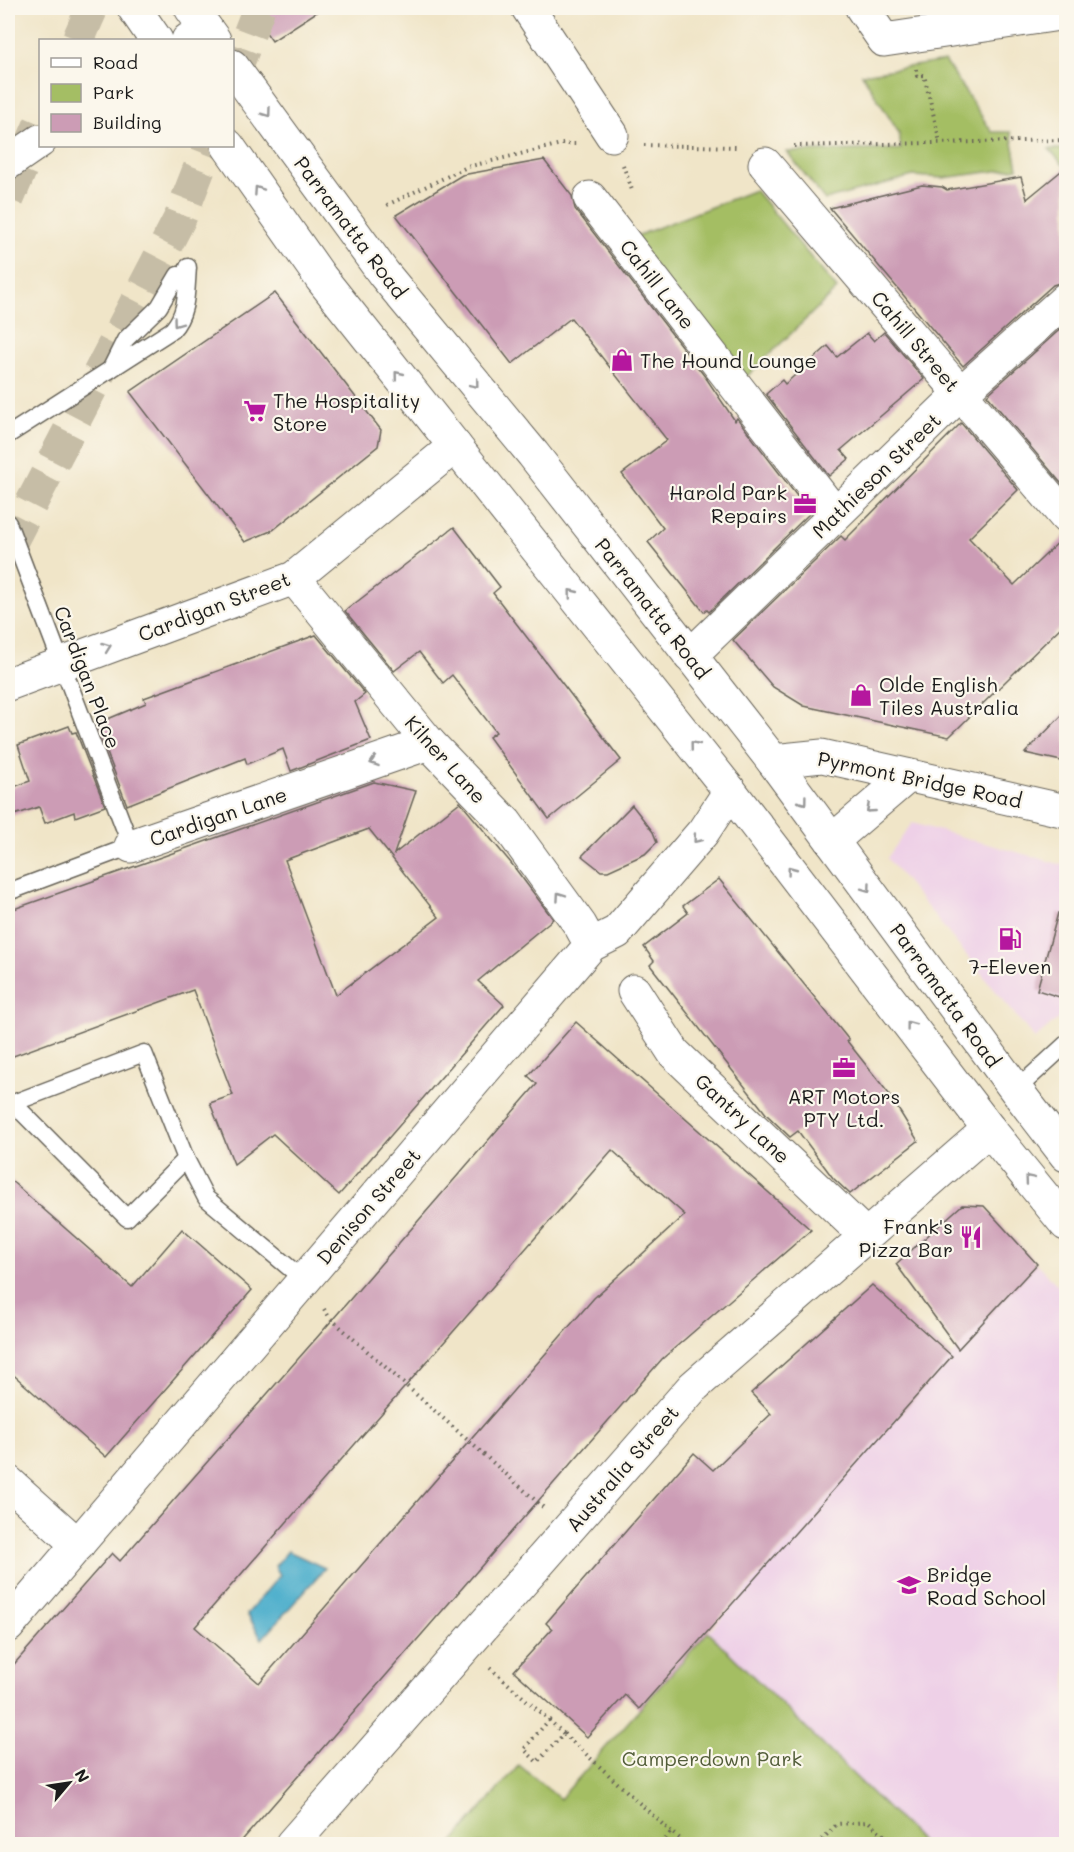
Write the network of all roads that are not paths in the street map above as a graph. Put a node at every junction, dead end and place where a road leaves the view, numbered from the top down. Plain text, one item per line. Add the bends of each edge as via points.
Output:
1 (134, 8) edge
2 (528, 8) edge
3 (862, 8) edge
4 (1066, 13) edge
5 (155, 39) edge
6 (234, 69) edge
7 (611, 141) road end
8 (39, 142) edge
9 (229, 147) edge
10 (764, 153) road end
11 (8, 163) edge
12 (590, 198) dead end
13 (1066, 299) edge
14 (110, 370) junction
15 (961, 393) junction
16 (8, 435) edge
17 (455, 446) junction
18 (836, 514) junction
19 (1066, 517) edge
20 (8, 523) edge
21 (294, 578) junction
22 (690, 656) junction
23 (60, 664) junction
24 (8, 684) edge
25 (429, 743) junction
26 (773, 761) junction
27 (908, 776) junction
28 (730, 791) junction
29 (1066, 811) edge
30 (832, 841) junction
31 (131, 846) junction
32 (8, 892) edge
33 (591, 945) junction
34 (634, 991) dead end
35 (1066, 1044) edge
36 (1016, 1090) junction
37 (10, 1104) edge
38 (989, 1129) junction
39 (1066, 1155) edge
40 (186, 1159) junction
41 (1066, 1224) edge
42 (866, 1235) junction
43 (304, 1280) junction
44 (8, 1482) edge
45 (78, 1545) junction
46 (8, 1626) edge
47 (292, 1845) edge

1 - 5 main road
2 - 7 main road
3 - 4 main road via 884,40
6 -> 22 main road, Parramatta Road via 384,274 533,454
8 - 11 main road
17 -> 9 main road via 321,278
10 - 15 main road, Cahill Street
12 - 18 main road, Cahill Lane
13 - 15 main road, Mathieson Street
14 -> 14 lane via 125,340 159,307 183,271 184,310 180,322
14 - 16 lane
15 - 18 main road, Mathieson Street
15 - 19 main road, Cahill Street
17 - 21 main road, Cardigan Street
28 -> 17 main road
18 - 22 main road, Mathieson Street
20 - 23 lane, Cardigan Place
23 -> 21 main road, Cardigan Street
21 - 25 main road, Kilner Lane
22 - 26 main road, Parramatta Road
23 - 24 main road, Cardigan Street
23 - 31 lane, Cardigan Place
25 -> 31 main road, Cardigan Lane
33 -> 25 main road, Kilner Lane via 506,823
26 - 27 main road, Pyrmont Bridge Road via 813,755
26 - 28 main road
26 -> 30 main road, Parramatta Road
27 - 29 main road, Pyrmont Bridge Road
27 -> 30 main road
28 -> 33 main road, Denison Street via 703,832 617,932
38 -> 28 main road
30 -> 36 main road, Parramatta Road
31 - 32 lane, Cardigan Lane
33 - 43 main road, Denison Street
34 - 42 main road, Gantry Lane via 674,1053
35 - 36 lane
36 - 39 main road, Parramatta Road
37 - 40 lane via 127,1218
37 - 40 lane via 144,1053
41 -> 38 main road
38 - 42 main road, Australia Street
40 - 43 lane via 206,1198
42 - 47 main road, Australia Street via 693,1387
43 - 45 main road, Denison Street
44 - 45 main road
45 - 46 main road, Denison Street

